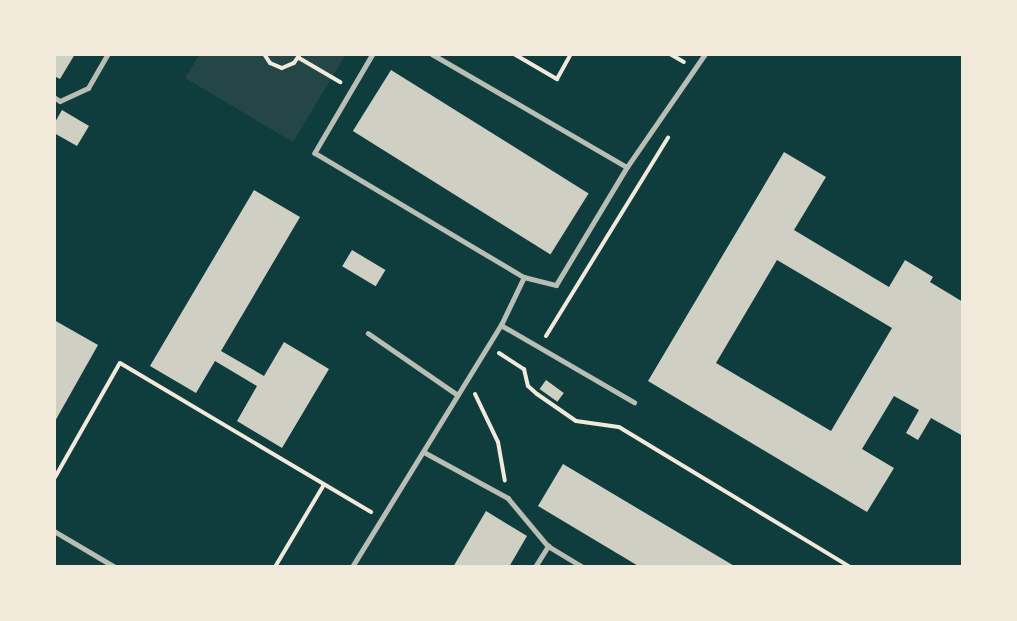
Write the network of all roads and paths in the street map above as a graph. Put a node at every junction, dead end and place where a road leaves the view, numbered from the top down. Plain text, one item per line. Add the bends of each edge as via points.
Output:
1 (108, 54) edge
2 (264, 54) edge
3 (373, 54) edge
4 (432, 54) edge
5 (514, 54) edge
6 (571, 54) edge
7 (705, 54) edge
8 (300, 56) edge
9 (352, 90) junction
10 (54, 97) edge
11 (627, 167) junction
12 (524, 277) junction
13 (501, 325) junction
14 (368, 333) dead end
15 (488, 346) junction
16 (468, 378) junction
17 (458, 395) junction
18 (634, 402) dead end
19 (424, 452) junction
20 (54, 478) edge
21 (323, 486) junction
22 (508, 498) junction
23 (382, 518) junction
24 (54, 531) edge
25 (548, 546) junction
26 (115, 567) edge
27 (275, 567) edge
28 (352, 567) edge
29 (535, 567) edge
30 (583, 567) edge
31 (850, 567) edge

1 - 10 lane via 88,88 60,101
2 - 8 path via 270,63 282,68
3 - 9 lane
4 - 11 lane
5 - 6 path via 556,79
7 - 11 lane
8 - 9 path
9 - 12 lane via 315,153
11 - 12 lane via 556,285
12 - 13 lane
13 - 15 lane
13 - 18 lane
14 - 17 lane
15 - 16 lane
15 - 31 path via 524,369 528,386 576,421 619,427
16 - 17 lane
16 - 22 path via 498,442
17 - 19 lane
19 - 22 lane
19 - 23 lane
20 - 21 path via 120,363
21 - 23 path
21 - 27 path
22 - 25 lane
23 - 28 lane
24 - 26 lane
25 - 29 lane
25 - 30 lane

